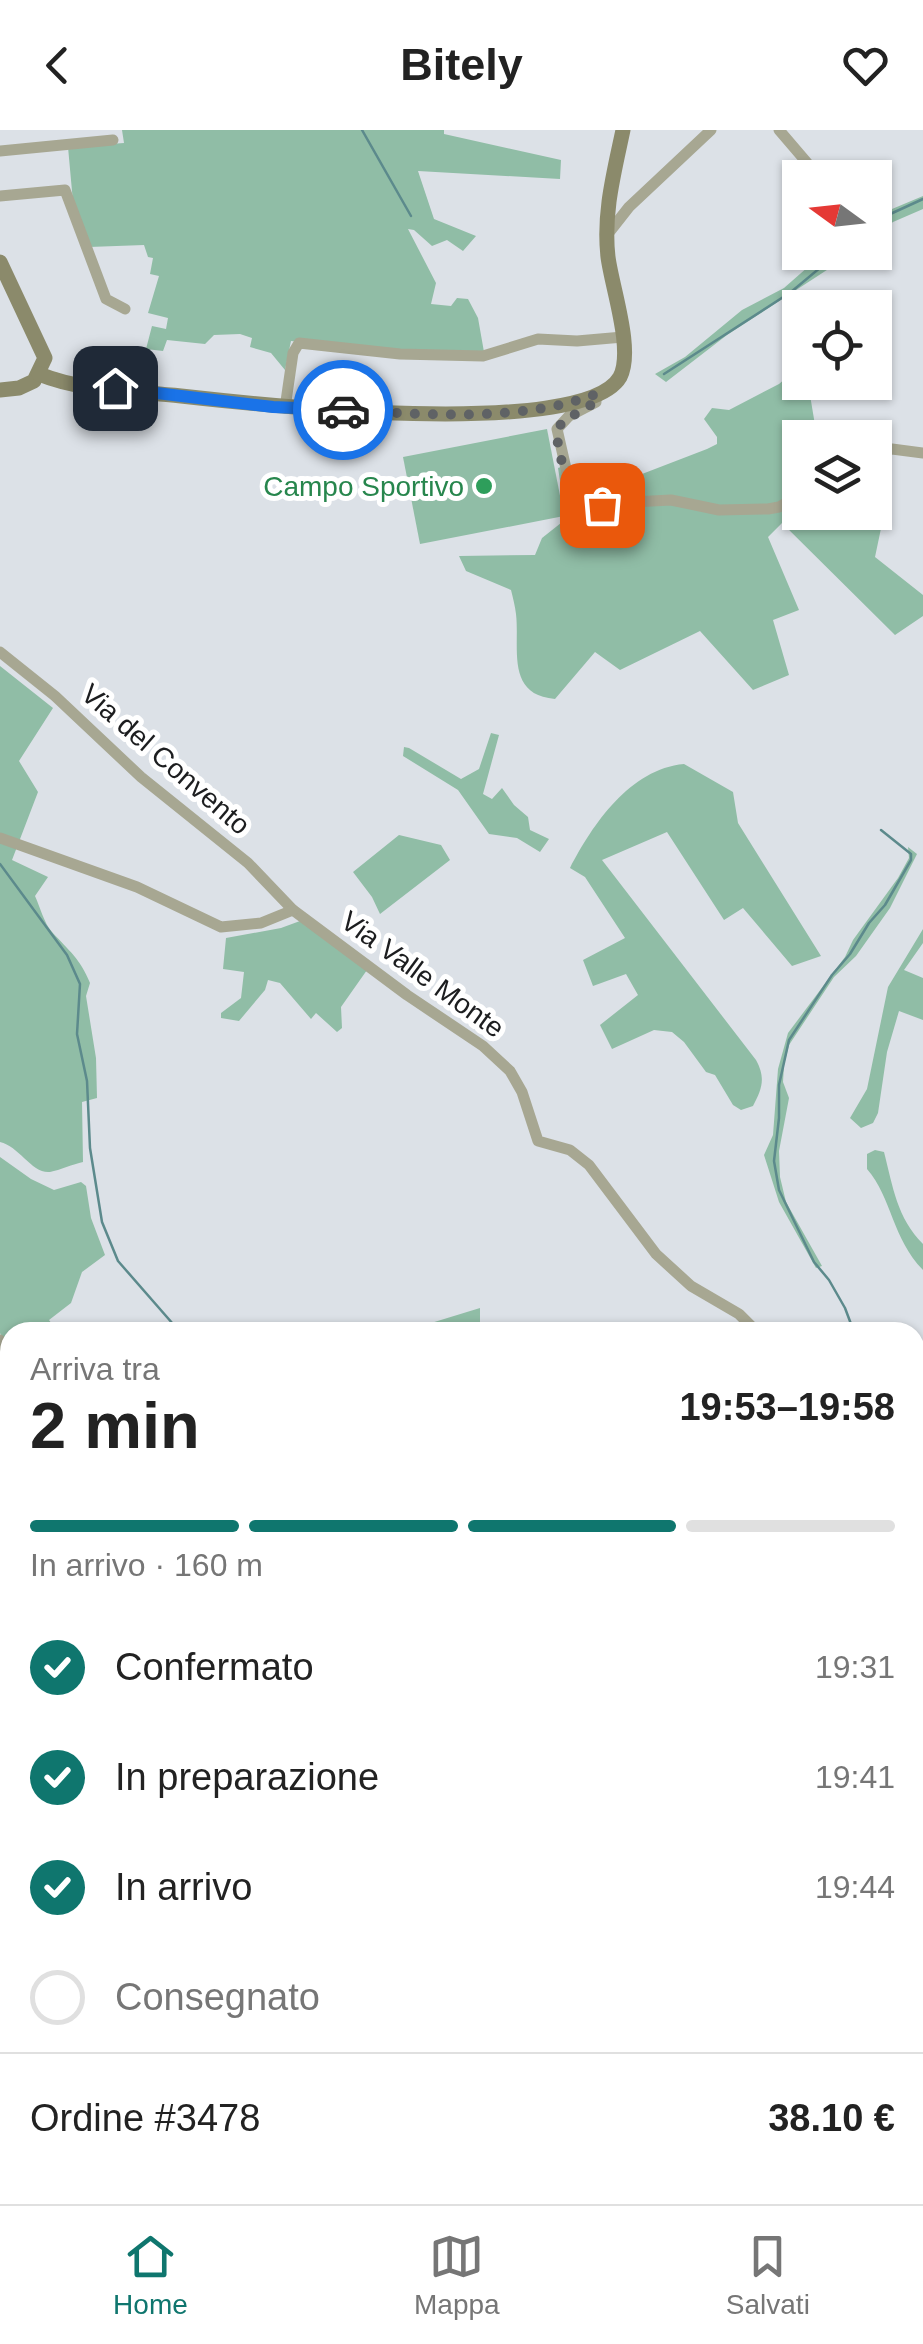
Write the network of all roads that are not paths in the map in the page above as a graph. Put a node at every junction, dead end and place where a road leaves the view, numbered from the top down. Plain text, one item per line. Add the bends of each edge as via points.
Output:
1 (623, 130) edge
2 (710, 130) edge
3 (779, 130) edge
4 (113, 140) dead end
5 (0, 151) edge
6 (805, 160) edge
7 (0, 196) edge
8 (607, 235) junction
9 (0, 262) edge
10 (125, 309) dead end
11 (623, 336) junction
12 (39, 374) junction
13 (0, 390) edge
14 (596, 394) junction
15 (284, 408) junction
16 (892, 449) edge
17 (923, 453) edge
18 (782, 505) edge
19 (0, 652) edge
20 (0, 838) edge
21 (294, 910) junction
22 (747, 1322) edge

1 - 8 street
2 - 8 street
3 - 6 street
4 - 5 street
7 - 10 street via 65,190 106,299
8 - 11 street
9 - 12 street via 45,358
11 - 14 street via 624,365 612,386
11 - 15 street via 538,340 483,356 299,343
12 - 13 street via 27,385
12 - 15 street via 84,386
14 - 15 street via 547,407 468,414
14 - 18 street via 596,402 558,429 566,473 594,504 663,500 719,510
16 - 17 street
19 - 21 street, Via del Convento
20 - 21 street via 221,927 261,923
21 - 22 street, Via Valle Monte via 497,1059 522,1092 538,1141 589,1164 656,1254

